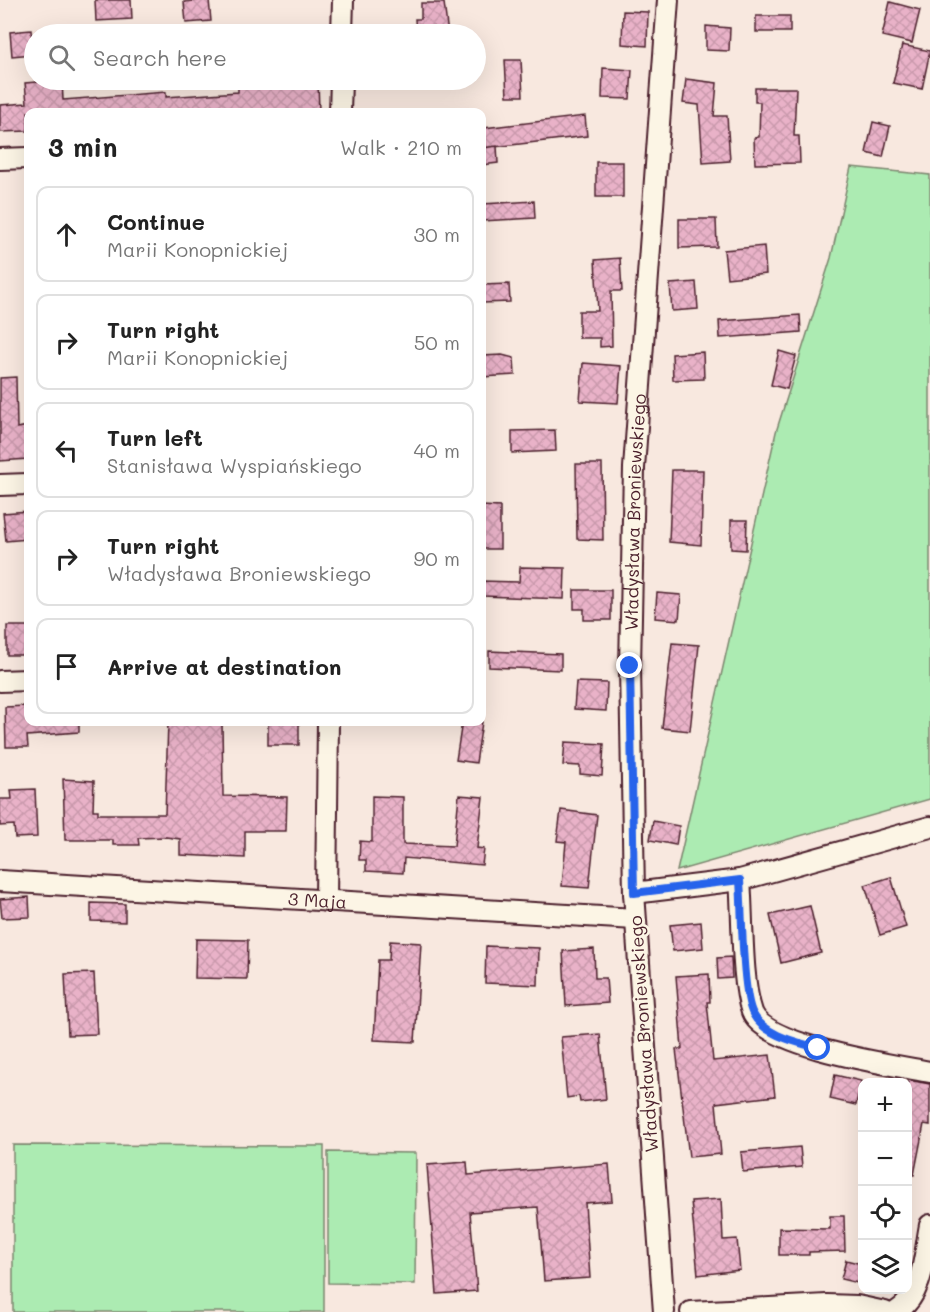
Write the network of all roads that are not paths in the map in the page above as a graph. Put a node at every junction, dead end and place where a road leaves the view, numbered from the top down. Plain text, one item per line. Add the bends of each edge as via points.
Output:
1 (343, 0) edge
2 (668, 0) edge
3 (342, 24) edge
4 (340, 90) edge
5 (340, 108) edge
6 (24, 158) edge
7 (0, 159) edge
8 (24, 484) edge
9 (0, 485) edge
10 (24, 680) edge
11 (0, 681) edge
12 (328, 726) edge
13 (930, 827) edge
14 (740, 880) junction
15 (0, 881) edge
16 (634, 893) junction
17 (326, 901) junction
18 (635, 919) junction
19 (930, 1072) edge
20 (930, 1225) edge
21 (827, 1309) edge
22 (753, 1310) edge
23 (663, 1312) edge
24 (691, 1312) edge
25 (885, 1312) edge
26 (896, 1312) edge

1 - 3 street
2 - 16 street, Władysława Broniewskiego via 634,468 630,666
4 - 5 street
6 - 7 street
8 - 9 street
10 - 11 street
12 - 17 street
13 - 14 street
14 - 16 street
14 - 19 street via 748,995 753,1014 765,1028 788,1040 818,1048
15 - 17 street, 3 Maja
16 - 18 street, Władysława Broniewskiego
17 - 18 street, 3 Maja
18 - 23 street, Władysława Broniewskiego
20 - 26 street via 915,1294 908,1305
21 - 22 street
21 - 25 street via 857,1306
22 - 24 street

